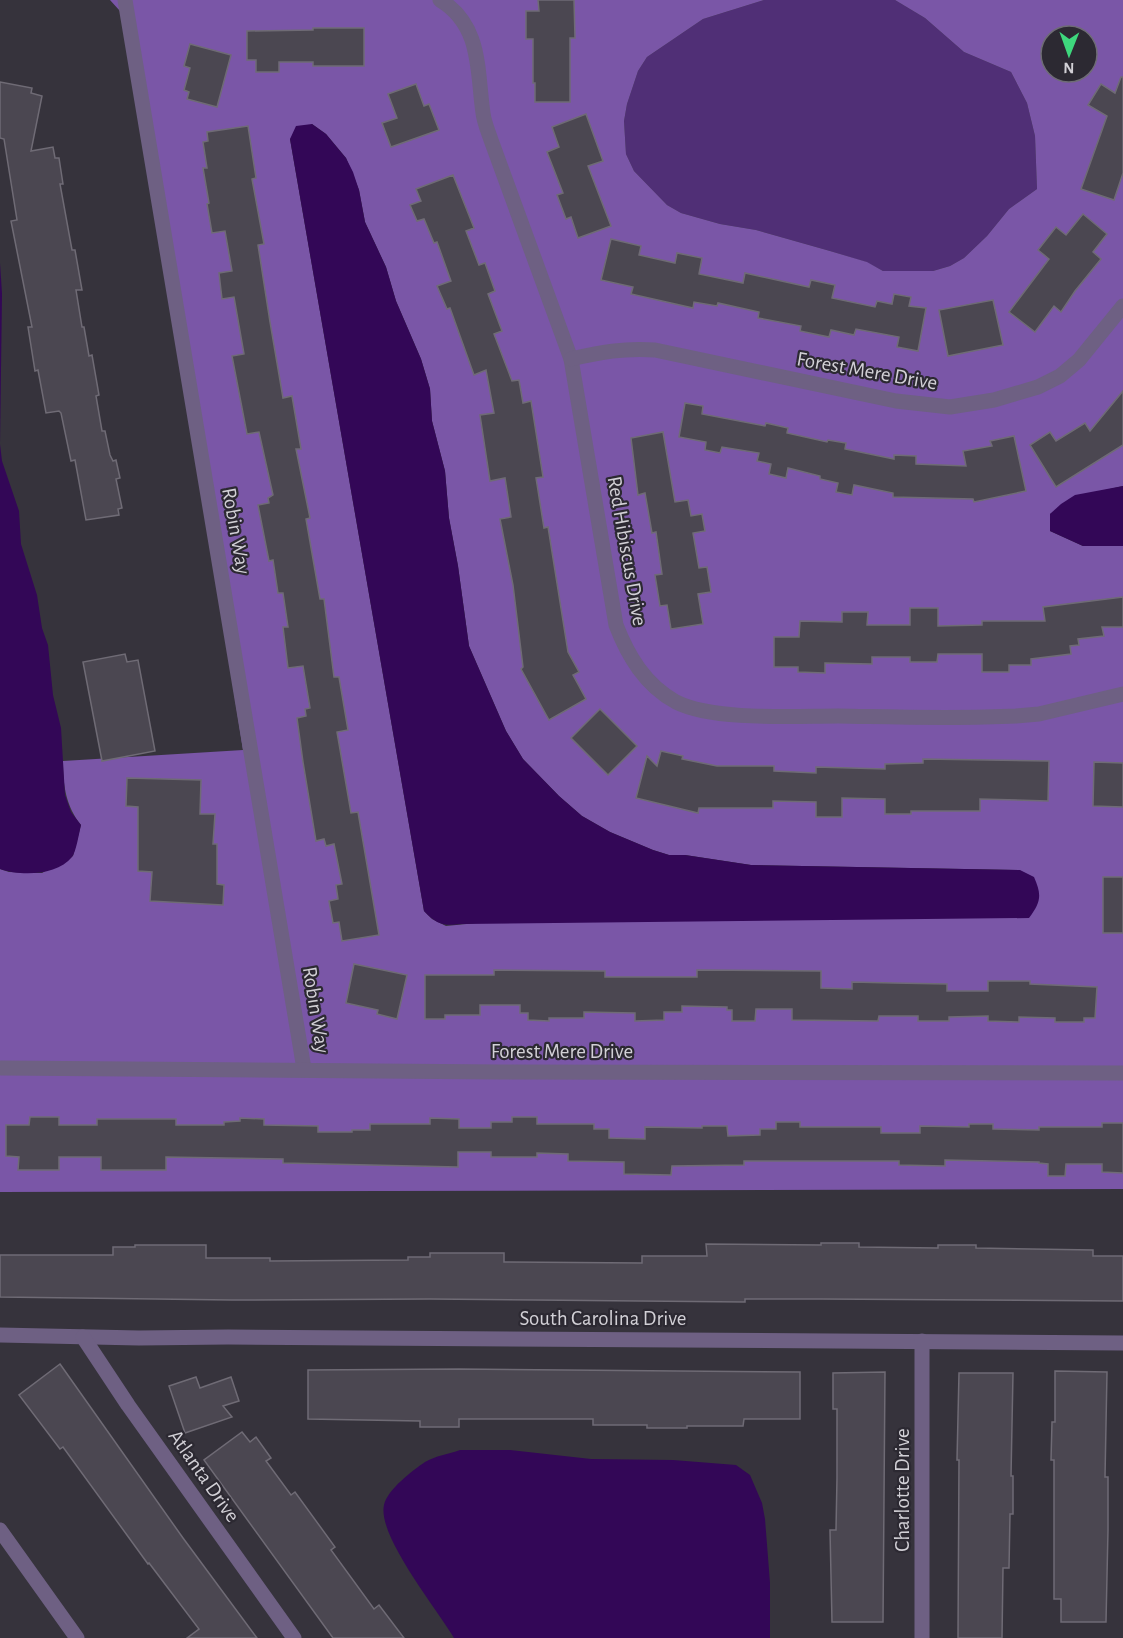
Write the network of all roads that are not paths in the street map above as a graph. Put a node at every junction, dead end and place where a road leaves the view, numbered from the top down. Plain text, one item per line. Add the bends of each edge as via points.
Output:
1 (125, 0) edge
2 (440, 0) edge
3 (1123, 306) edge
4 (571, 359) junction
5 (1123, 694) edge
6 (0, 1068) edge
7 (304, 1069) junction
8 (1123, 1073) edge
9 (0, 1335) edge
10 (83, 1336) junction
11 (922, 1341) junction
12 (1123, 1343) edge
13 (0, 1530) edge
14 (77, 1638) edge
15 (294, 1638) edge
16 (922, 1638) edge

1 - 7 street, Robin Way
2 - 4 street, Red Hibiscus Drive via 463,22 474,44 483,115
3 - 4 street, Forest Mere Drive via 1087,352 1060,376 1038,387 962,406 896,401 655,350 609,350
4 - 5 street, Red Hibiscus Drive via 616,625 636,667 654,687 676,701 722,714 991,717 1039,714
6 - 7 street, Forest Mere Drive
7 - 8 street, Forest Mere Drive
9 - 10 street, South Carolina Drive
10 - 11 street, South Carolina Drive
10 - 15 street, Atlanta Drive via 128,1406
11 - 12 street, South Carolina Drive
11 - 16 street, Charlotte Drive
13 - 14 street

